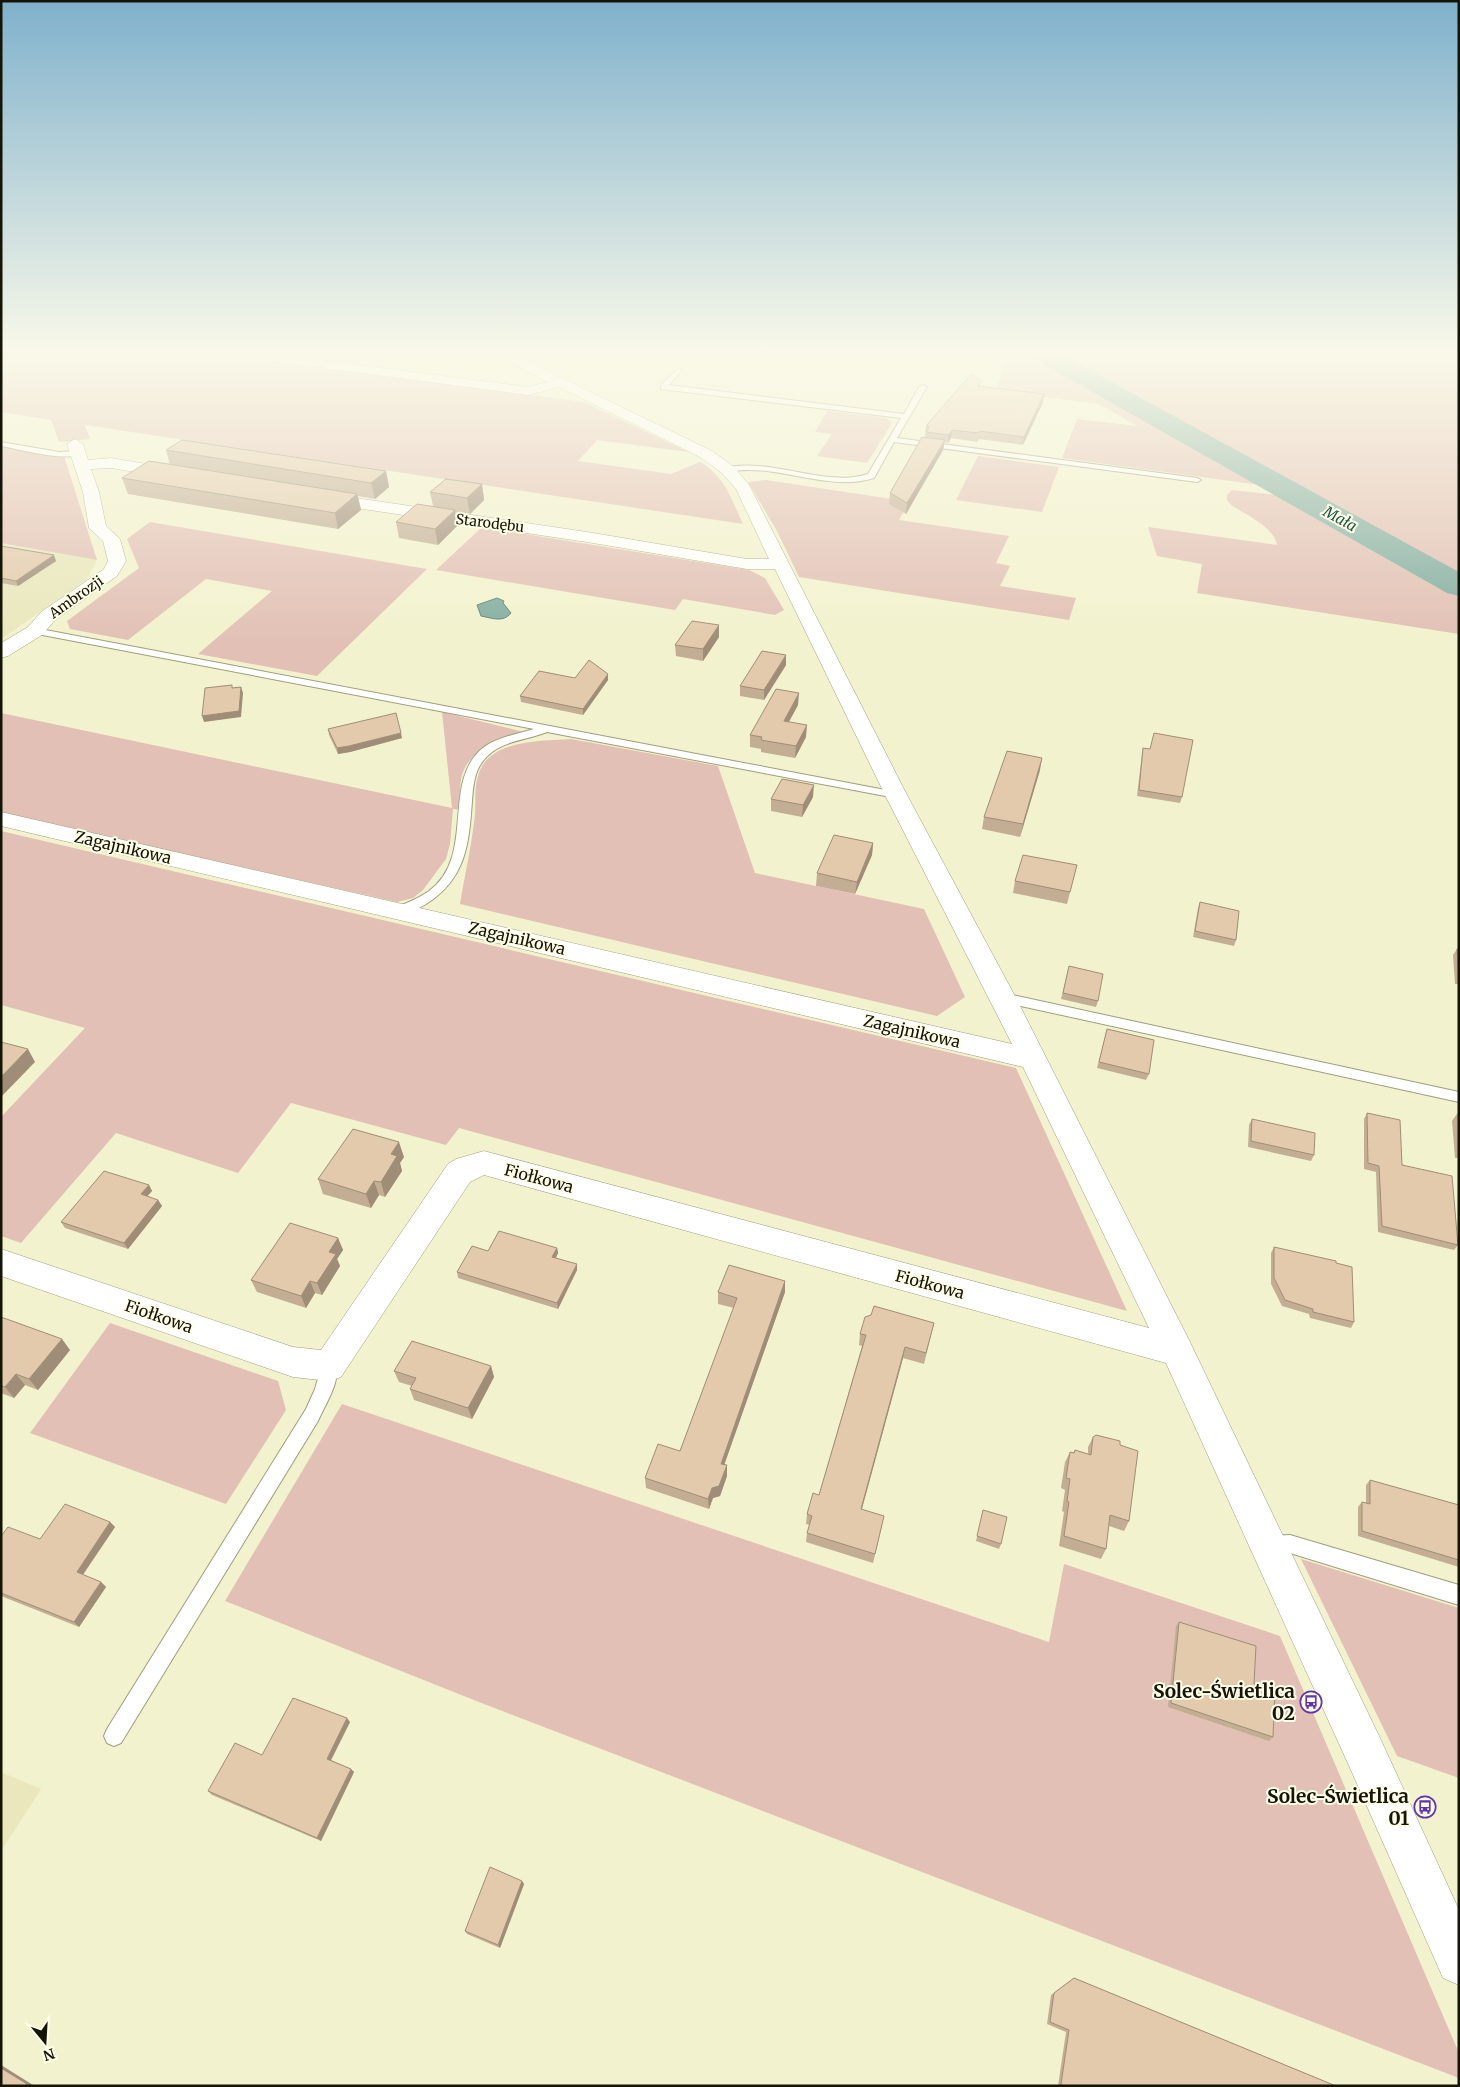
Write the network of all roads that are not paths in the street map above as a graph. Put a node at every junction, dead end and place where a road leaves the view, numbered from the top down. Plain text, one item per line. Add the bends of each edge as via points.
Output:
1 (26, 448) edge
2 (693, 448) edge
3 (888, 448) edge
4 (957, 448) edge
5 (78, 454) junction
6 (728, 470) junction
7 (189, 476) edge
8 (1197, 480) dead end
9 (306, 495) edge
10 (780, 564) junction
11 (35, 631) junction
12 (1, 652) edge
13 (546, 729) junction
14 (896, 795) junction
15 (1, 819) edge
16 (399, 911) junction
17 (1002, 998) junction
18 (1033, 1059) junction
19 (1459, 1097) edge
20 (1, 1262) edge
21 (1178, 1351) junction
22 (329, 1366) junction
23 (1268, 1545) junction
24 (1459, 1596) edge
25 (114, 1736) dead end
26 (1459, 1962) edge

1 - 5 lane
2 - 6 street
3 - 6 lane via 871,476 866,478 847,479 754,467
4 - 8 lane
5 - 7 street
5 - 11 street, Ambrozji via 98,528 111,539 116,561 111,572 48,616
6 - 10 street via 743,488
9 - 10 street, Starodębu via 747,564
10 - 14 street
11 - 12 street, Ambrozji
11 - 13 lane
13 - 14 lane
13 - 16 lane via 504,742 483,753 468,777 463,844 455,867 432,896
14 - 17 street
15 - 16 street, Zagajnikowa
16 - 18 street, Zagajnikowa
17 - 18 street
17 - 19 lane
18 - 21 street
20 - 22 street, Fiołkowa via 293,1362
21 - 22 street, Fiołkowa via 484,1163 467,1167 460,1173
21 - 23 street
22 - 25 lane via 324,1389 312,1415
23 - 24 lane via 1290,1544
23 - 26 street

